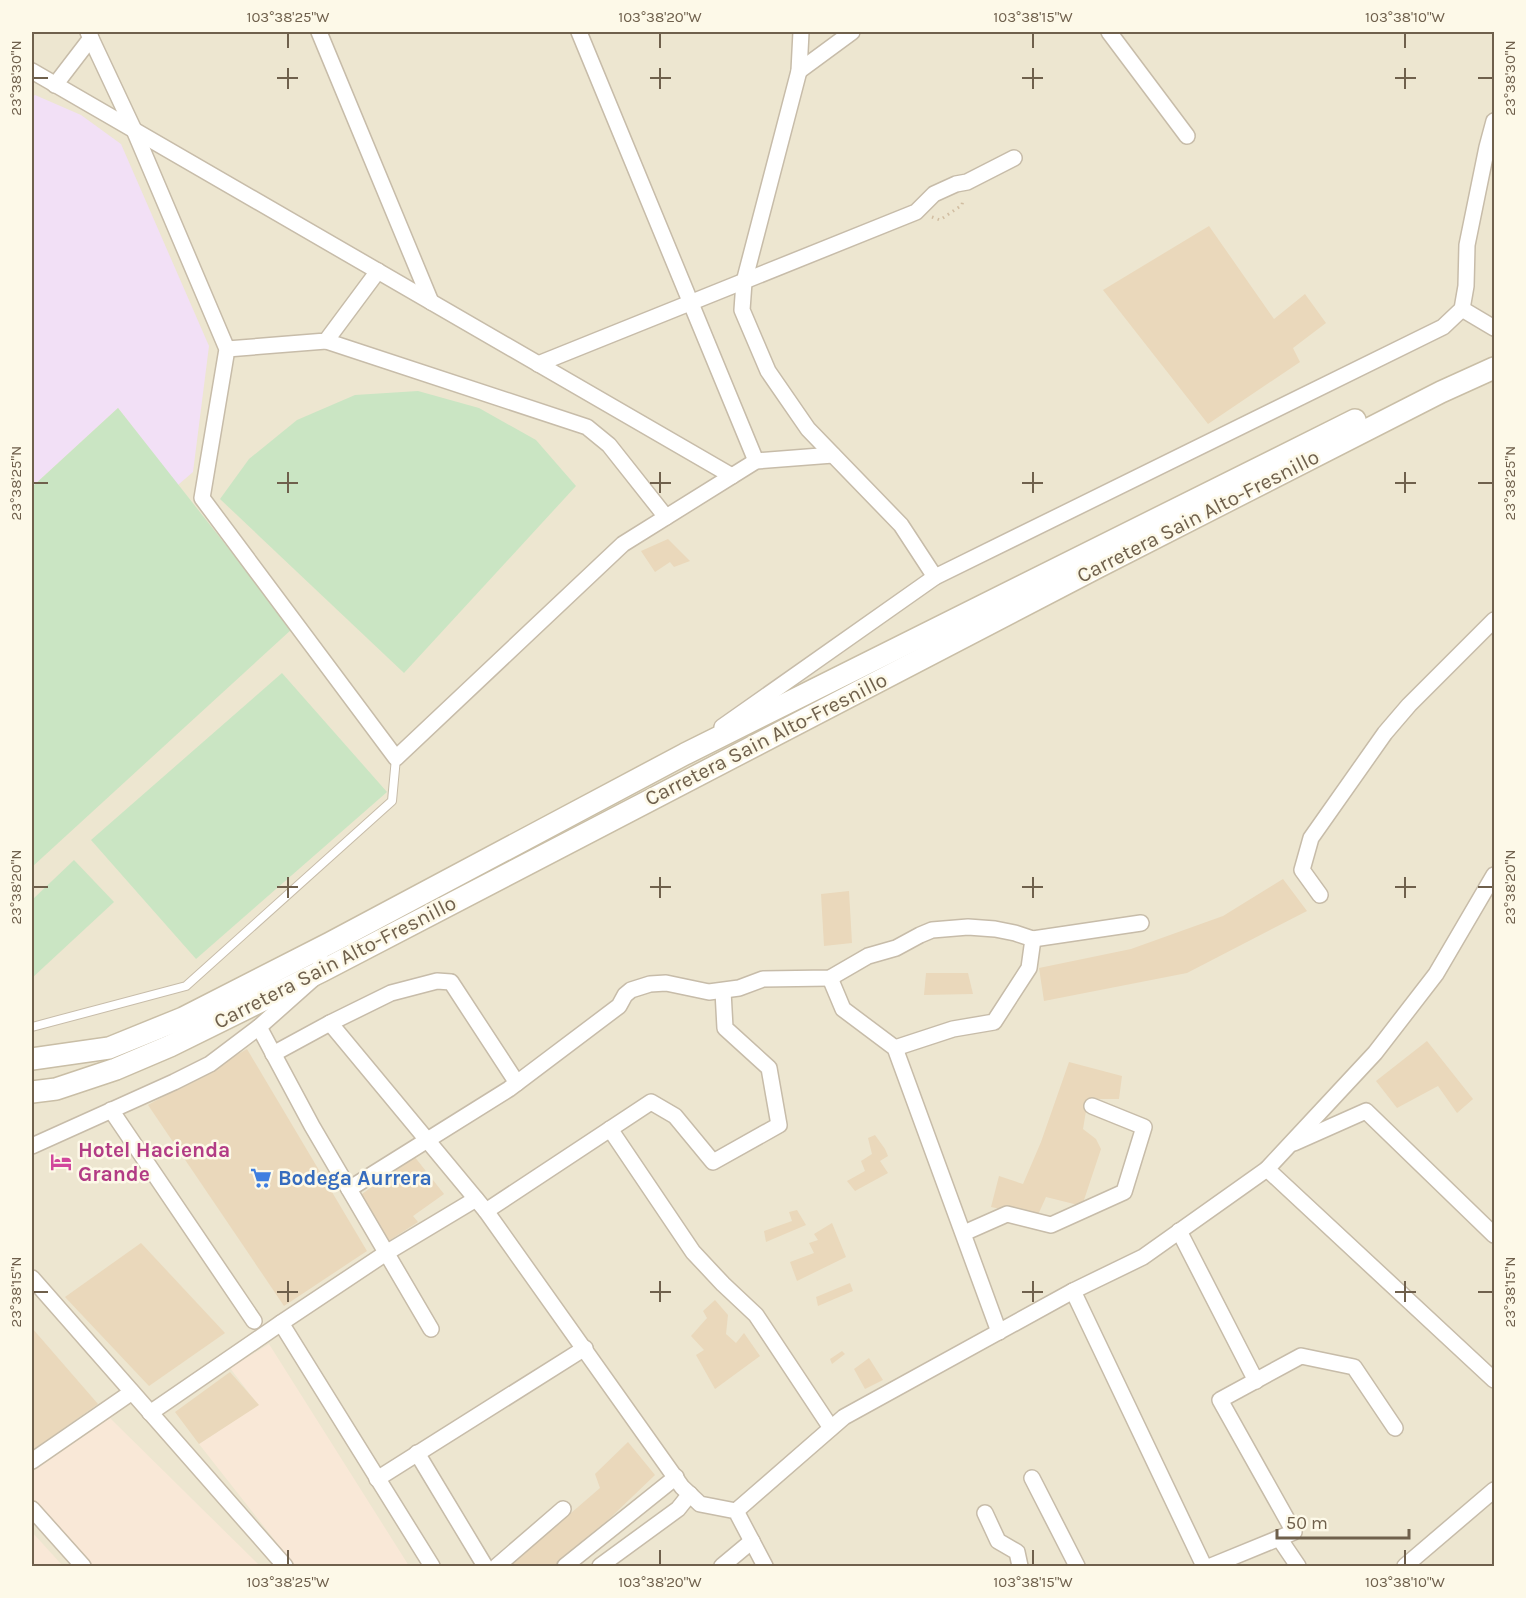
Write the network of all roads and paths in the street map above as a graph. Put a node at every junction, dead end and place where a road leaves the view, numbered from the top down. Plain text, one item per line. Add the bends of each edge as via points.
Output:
1 (319, 32) edge
2 (579, 32) edge
3 (801, 32) edge
4 (852, 32) edge
5 (1109, 32) edge
6 (90, 35) edge
7 (32, 71) edge
8 (799, 71) junction
9 (55, 85) junction
10 (1494, 121) edge
11 (134, 130) junction
12 (1187, 136) dead end
13 (1014, 158) dead end
14 (967, 182) junction
15 (916, 212) junction
16 (378, 271) junction
17 (744, 282) junction
18 (431, 302) junction
19 (691, 303) junction
20 (1462, 309) junction
21 (1494, 328) edge
22 (326, 341) junction
23 (228, 349) junction
24 (1494, 355) edge
25 (538, 364) junction
26 (1494, 368) edge
27 (833, 455) junction
28 (756, 461) junction
29 (732, 476) junction
30 (666, 517) junction
31 (936, 577) junction
32 (1494, 620) edge
33 (685, 754) junction
34 (396, 758) junction
35 (675, 786) junction
36 (1494, 875) edge
37 (1320, 895) dead end
38 (1141, 923) dead end
39 (1033, 939) junction
40 (318, 949) junction
41 (322, 971) junction
42 (830, 978) junction
43 (723, 991) junction
44 (330, 1023) junction
45 (32, 1027) edge
46 (259, 1028) junction
47 (895, 1048) junction
48 (273, 1054) junction
49 (32, 1059) edge
50 (517, 1083) junction
51 (32, 1092) edge
52 (1092, 1106) dead end
53 (111, 1110) junction
54 (610, 1129) junction
55 (427, 1140) junction
56 (1289, 1145) junction
57 (32, 1146) edge
58 (1267, 1169) junction
59 (349, 1189) junction
60 (481, 1205) junction
61 (1179, 1231) junction
62 (964, 1233) junction
63 (1494, 1235) edge
64 (386, 1253) junction
65 (32, 1278) edge
66 (1073, 1291) junction
67 (254, 1321) dead end
68 (281, 1323) junction
69 (431, 1329) dead end
70 (999, 1332) junction
71 (585, 1348) junction
72 (1494, 1380) edge
73 (1256, 1381) junction
74 (132, 1392) junction
75 (150, 1413) junction
76 (831, 1428) junction
77 (1395, 1428) dead end
78 (417, 1453) junction
79 (32, 1461) edge
80 (676, 1477) junction
81 (1032, 1478) dead end
82 (377, 1479) junction
83 (1494, 1490) edge
84 (690, 1494) junction
85 (32, 1509) edge
86 (563, 1509) dead end
87 (736, 1511) junction
88 (985, 1513) dead end
89 (1279, 1538) junction
90 (752, 1541) junction
91 (83, 1566) edge
92 (285, 1566) edge
93 (432, 1566) edge
94 (486, 1566) edge
95 (497, 1566) edge
96 (565, 1566) edge
97 (600, 1566) edge
98 (723, 1566) edge
99 (765, 1566) edge
100 (1020, 1566) edge
101 (1077, 1566) edge
102 (1204, 1566) edge
103 (1211, 1566) edge
104 (1298, 1566) edge
105 (1405, 1566) edge

1 - 18 street
2 - 19 street
3 - 8 street
4 - 8 street
5 - 12 street
6 - 9 street
6 - 11 street
7 - 9 street
8 - 17 street
9 - 11 street
10 - 20 street via 1467,245
11 - 16 street
11 - 23 street
13 - 14 street
14 - 15 street via 934,194
14 - 15 path via 962,205 954,212 940,220
15 - 17 street
16 - 18 street
16 - 22 street
17 - 19 street
17 - 27 street via 742,310 768,371 807,429
18 - 25 street
19 - 25 street
19 - 28 street
20 - 21 street
20 - 31 street via 1443,327
22 - 23 street
22 - 30 street via 587,427 609,445
23 - 34 street via 202,498
24 - 33 main road via 1452,371
25 - 29 street
26 - 35 main road, Carretera Sain Alto-Fresnillo via 1108,561
27 - 28 street
27 - 31 street via 901,525
28 - 29 street
29 - 30 street
30 - 34 street via 623,543
31 - 33 street
32 - 37 street via 1384,733 1311,838 1302,870
33 - 35 street
33 - 40 main road
34 - 45 lane via 392,801 186,986
35 - 41 main road, Carretera Sain Alto-Fresnillo
36 - 56 street via 1436,974 1375,1053
38 - 39 street
39 - 42 street via 995,929 932,930 896,948 868,956
39 - 47 street via 1029,968 994,1022 953,1029
40 - 41 street
40 - 49 main road via 183,1018 109,1048
41 - 46 street
41 - 51 main road, Carretera Sain Alto-Fresnillo via 116,1069 56,1089
42 - 43 street via 763,980
42 - 47 street via 843,1009
43 - 50 street via 666,983 631,990 619,1006
43 - 54 street via 725,1028 769,1068 779,1125 713,1162 675,1116 651,1102
44 - 48 street
44 - 50 street via 391,993 437,981 451,982
44 - 55 street
46 - 48 street
46 - 53 street via 210,1064
47 - 62 street
48 - 59 street
50 - 55 street
52 - 62 street via 1144,1127 1124,1192 1051,1226 1006,1214
53 - 57 street
53 - 67 street
54 - 60 street
54 - 76 street via 693,1252 756,1315
55 - 59 street
55 - 60 street
56 - 58 street
56 - 63 street via 1366,1111
58 - 61 street
58 - 72 street
59 - 64 street
60 - 64 street
60 - 71 street
61 - 66 street via 1143,1257
61 - 73 street
62 - 70 street
64 - 68 street
64 - 69 street
65 - 74 street
66 - 70 street
66 - 102 street
68 - 75 street
68 - 82 street
70 - 76 street via 844,1417
71 - 78 street
71 - 80 street
73 - 77 street via 1301,1356 1354,1367
73 - 89 street via 1220,1400 1294,1532
74 - 75 street
74 - 79 street
75 - 92 street
76 - 87 street
78 - 82 street
78 - 94 street
80 - 84 street
80 - 96 street
81 - 101 street
82 - 93 street
83 - 105 street
84 - 87 street via 700,1504
84 - 97 street via 678,1509
85 - 91 street
86 - 95 street
87 - 90 street
88 - 100 street via 998,1541 1017,1552
89 - 103 street
89 - 104 street
90 - 98 street
90 - 99 street

